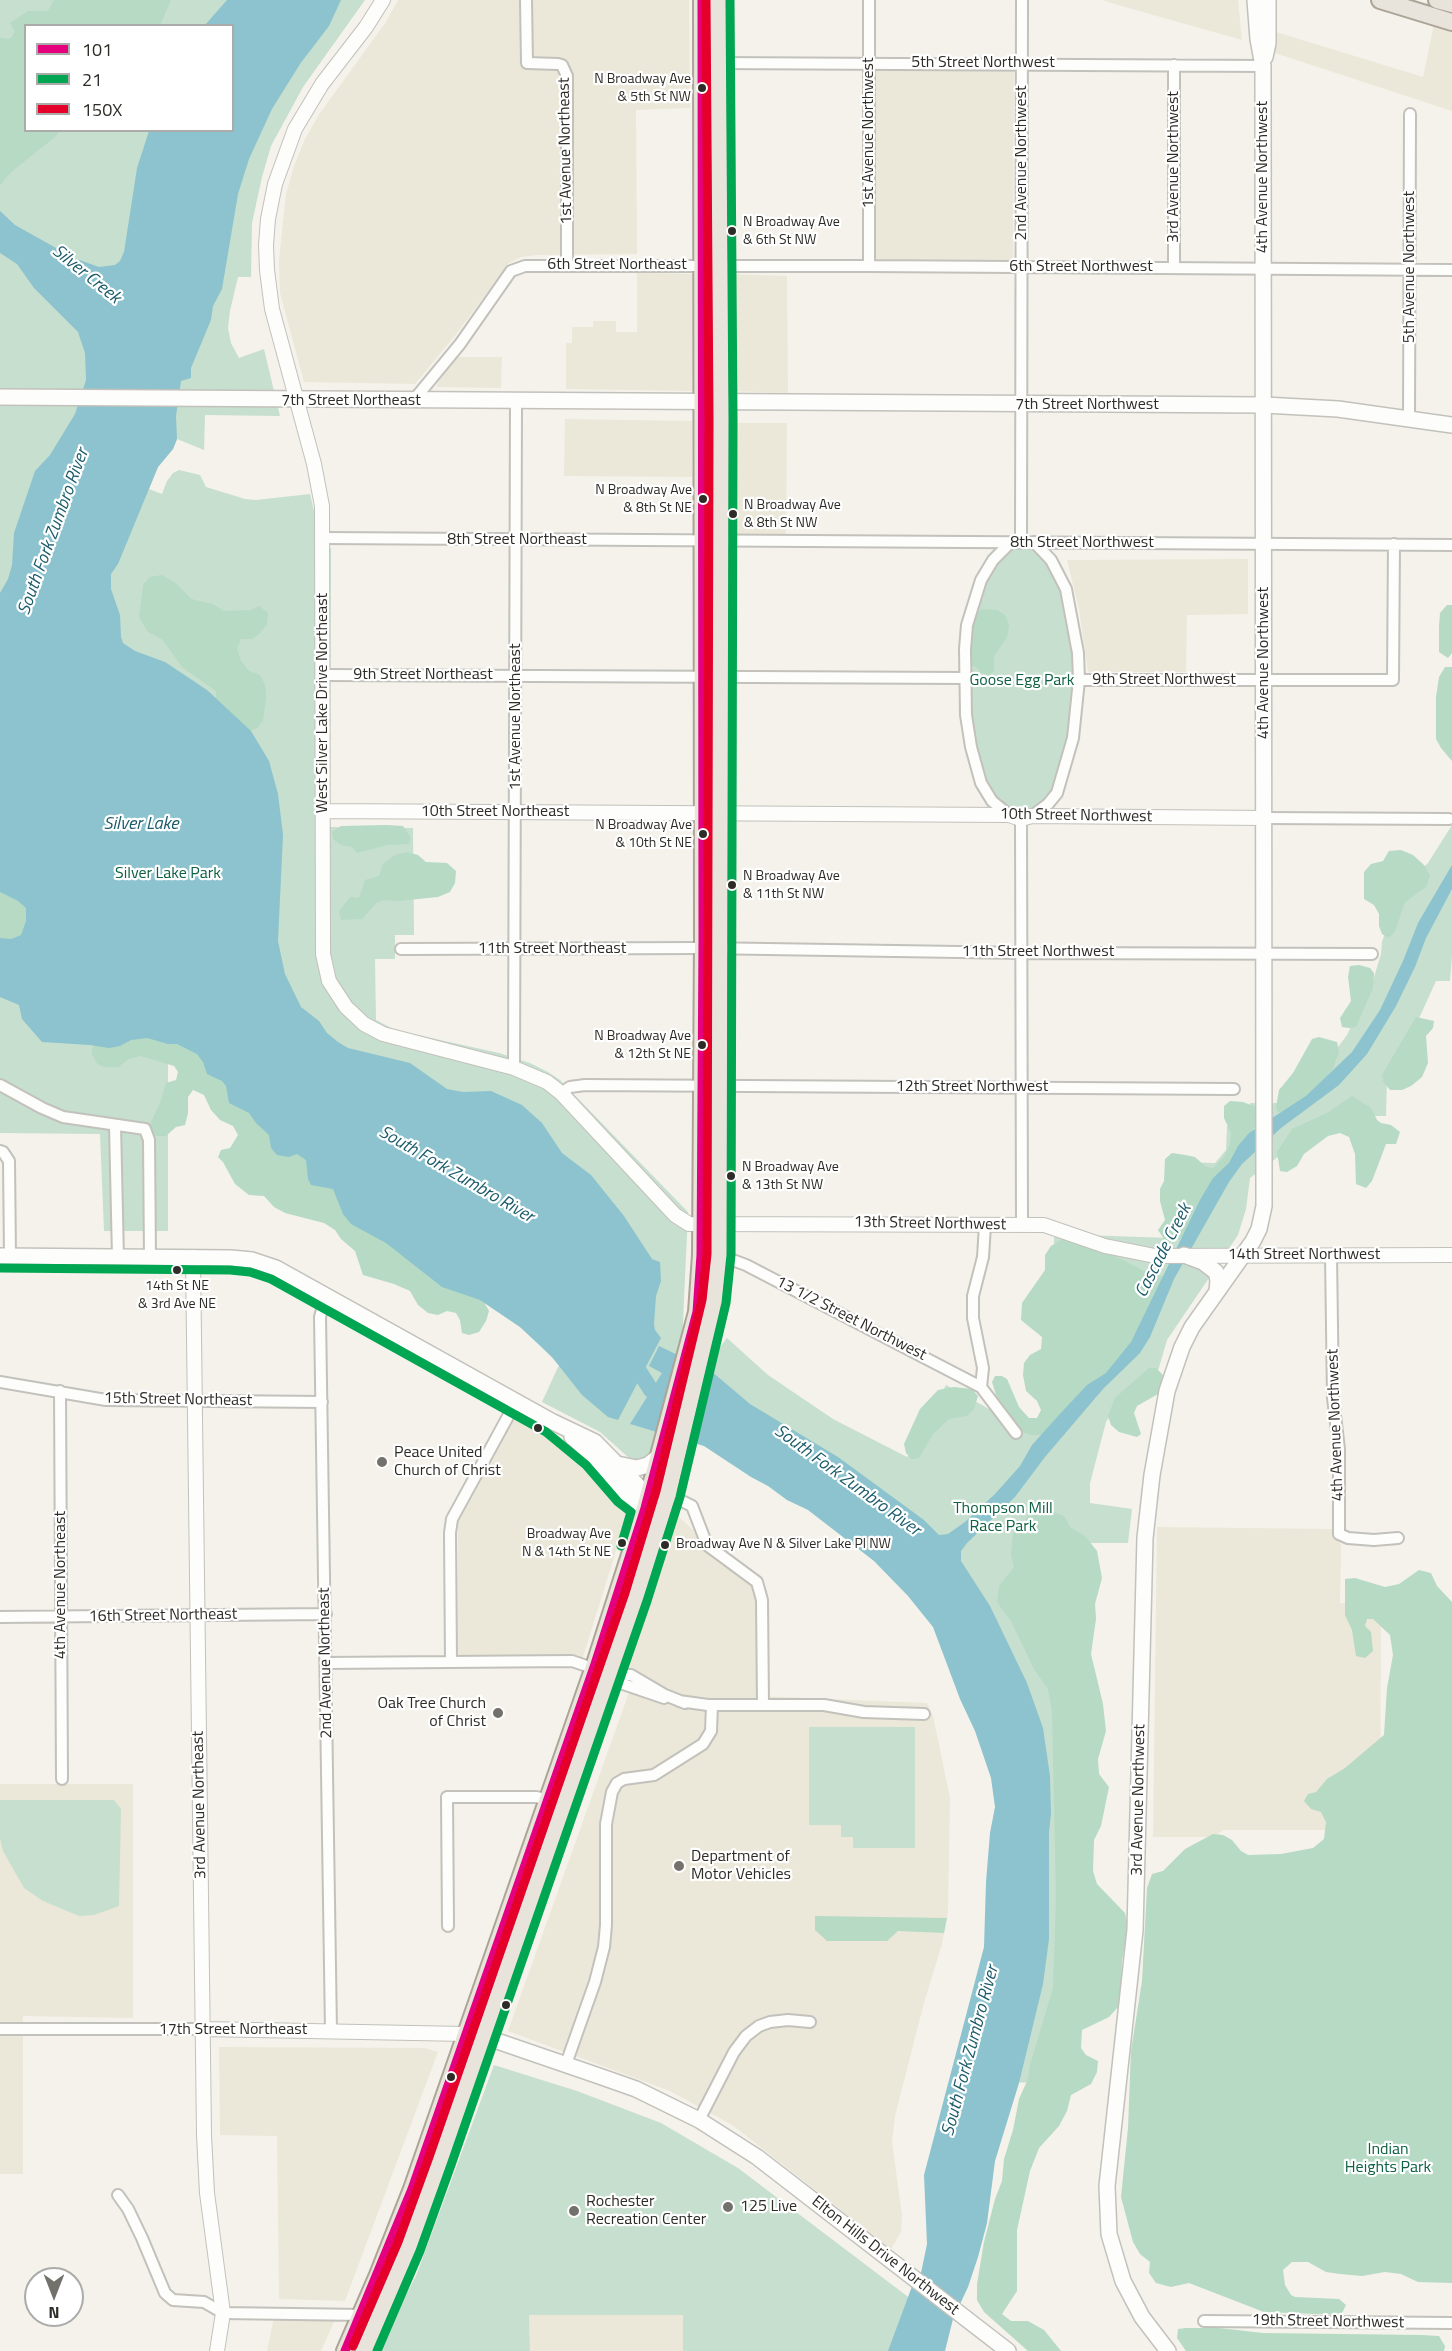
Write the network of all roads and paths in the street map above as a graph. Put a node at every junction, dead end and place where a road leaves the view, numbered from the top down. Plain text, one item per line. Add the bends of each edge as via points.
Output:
1 (383, 0) edge
2 (526, 0) edge
3 (702, 0) edge
4 (718, 0) edge
5 (869, 0) edge
6 (1022, 0) edge
7 (1255, 0) edge
8 (1268, 0) edge
9 (1380, 0) edge
10 (1437, 0) edge
11 (1452, 4) edge
12 (1452, 22) edge
13 (710, 62) junction
14 (869, 63) junction
15 (1022, 63) junction
16 (1174, 65) junction
17 (1263, 66) junction
18 (1410, 114) dead end
19 (567, 265) junction
20 (710, 266) junction
21 (869, 266) junction
22 (1021, 267) junction
23 (1174, 268) junction
24 (1262, 269) junction
25 (1410, 270) junction
26 (1452, 270) edge
27 (0, 397) edge
28 (296, 400) junction
29 (413, 401) junction
30 (516, 402) junction
31 (702, 403) junction
32 (720, 403) junction
33 (1021, 405) junction
34 (1264, 405) junction
35 (1409, 420) junction
36 (1452, 425) edge
37 (323, 538) junction
38 (516, 540) junction
39 (712, 541) junction
40 (1010, 543) junction
41 (1021, 543) junction
42 (1034, 543) junction
43 (1264, 543) junction
44 (1394, 544) junction
45 (1452, 545) edge
46 (323, 675) junction
47 (516, 676) junction
48 (712, 677) junction
49 (965, 678) junction
50 (1079, 680) junction
51 (1263, 680) junction
52 (323, 811) junction
53 (515, 812) junction
54 (711, 813) junction
55 (1021, 817) junction
56 (1264, 818) junction
57 (1449, 819) dead end
58 (401, 949) dead end
59 (711, 949) junction
60 (515, 950) junction
61 (1022, 953) junction
62 (1264, 954) junction
63 (1372, 954) dead end
64 (514, 1068) junction
65 (0, 1085) edge
66 (710, 1085) junction
67 (1022, 1087) junction
68 (1234, 1089) dead end
69 (561, 1093) junction
70 (115, 1125) junction
71 (2, 1151) edge
72 (719, 1224) junction
73 (700, 1225) junction
74 (986, 1225) junction
75 (1022, 1225) junction
76 (719, 1255) junction
77 (1184, 1255) junction
78 (1243, 1255) junction
79 (1331, 1255) junction
80 (5, 1256) edge
81 (1155, 1256) joint
82 (1452, 1256) edge
83 (193, 1257) junction
84 (118, 1258) junction
85 (150, 1258) junction
86 (1216, 1293) junction
87 (326, 1296) junction
88 (696, 1348) junction
89 (0, 1382) edge
90 (981, 1387) junction
91 (60, 1391) junction
92 (517, 1400) junction
93 (194, 1401) junction
94 (322, 1402) junction
95 (553, 1422) junction
96 (1016, 1433) dead end
97 (665, 1455) junction
98 (617, 1464) junction
99 (668, 1494) junction
100 (646, 1502) junction
101 (662, 1516) junction
102 (1398, 1538) dead end
103 (326, 1614) junction
104 (198, 1616) junction
105 (0, 1617) edge
106 (61, 1617) junction
107 (451, 1662) junction
108 (326, 1663) junction
109 (594, 1667) junction
110 (610, 1674) junction
111 (685, 1703) junction
112 (763, 1704) junction
113 (712, 1705) junction
114 (924, 1714) dead end
115 (62, 1779) dead end
116 (557, 1802) junction
117 (448, 1926) dead end
118 (810, 2022) dead end
119 (0, 2029) edge
120 (203, 2029) junction
121 (331, 2031) junction
122 (466, 2034) junction
123 (484, 2037) junction
124 (566, 2064) junction
125 (699, 2120) junction
126 (118, 2195) dead end
127 (223, 2313) junction
128 (362, 2315) junction
129 (380, 2315) junction
130 (1204, 2321) dead end
131 (1452, 2323) edge
132 (217, 2351) edge
133 (345, 2351) edge
134 (364, 2351) edge
135 (1008, 2351) edge
136 (1168, 2351) edge

1 - 28 street, West Silver Lake Drive Northeast via 301,118 283,159 272,199 266,245 268,282
2 - 19 street, 1st Avenue Northeast via 527,63 562,65 567,76
3 - 13 main road
4 - 13 main road
5 - 14 street, 1st Avenue Northwest
6 - 15 street, 2nd Avenue Northwest
7 - 17 main road, 4th Avenue Northwest
8 - 17 main road, 4th Avenue Northwest via 1268,43
9 - 12 main road
10 - 11 main road
13 - 14 street, 5th Street Northwest
13 - 20 main road
14 - 15 street, 5th Street Northwest
14 - 21 street, 1st Avenue Northwest
15 - 16 street, 5th Street Northwest
15 - 22 street, 2nd Avenue Northwest
16 - 17 street, 5th Street Northwest
16 - 23 street, 3rd Avenue Northwest
17 - 24 main road, 4th Avenue Northwest
18 - 25 street, 5th Avenue Northwest
19 - 20 street, 6th Street Northeast
19 - 29 street, 6th Street Northeast via 525,266 511,271 460,345
20 - 21 street, 6th Street Northwest
20 - 31 main road
20 - 32 main road
21 - 22 street, 6th Street Northwest
22 - 23 street, 6th Street Northwest
22 - 33 street, 2nd Avenue Northwest
23 - 24 street, 6th Street Northwest
24 - 25 street, 6th Street Northwest
24 - 34 main road, 4th Avenue Northwest
25 - 26 street, 6th Street Northwest
25 - 35 street, 5th Avenue Northwest
27 - 28 main road, 7th Street Northeast
28 - 29 main road, 7th Street Northeast
28 - 37 street, West Silver Lake Drive Northeast via 319,486
29 - 30 main road, 7th Street Northeast
30 - 31 main road, 7th Street Northeast
30 - 38 street, 1st Avenue Northeast
31 - 32 main road, 7th Street Northwest
31 - 39 main road
32 - 33 main road, 7th Street Northwest
32 - 39 main road
33 - 34 main road, 7th Street Northwest
33 - 41 street, 2nd Avenue Northwest
34 - 35 main road, 7th Street Northwest via 1338,409
34 - 43 main road, 4th Avenue Northwest
35 - 36 main road, 7th Street Northwest
37 - 38 street, 8th Street Northeast
37 - 46 street, West Silver Lake Drive Northeast
38 - 39 street, 8th Street Northeast
38 - 47 street, 1st Avenue Northeast
39 - 40 street, 8th Street Northwest
39 - 48 main road
40 - 41 street, 8th Street Northwest
40 - 49 street via 993,560 972,602
41 - 42 street, 8th Street Northwest
42 - 43 street, 8th Street Northwest
42 - 50 street via 1051,560 1066,589 1077,643
43 - 44 street, 8th Street Northwest
43 - 51 main road, 4th Avenue Northwest
44 - 45 street, 8th Street Northwest
44 - 51 street, 9th Street Northwest via 1393,680
46 - 47 street, 9th Street Northeast
46 - 52 street, West Silver Lake Drive Northeast
47 - 48 street, 9th Street Northeast
47 - 53 street, 1st Avenue Northeast
48 - 49 street
48 - 54 main road
49 - 55 street via 966,715 981,783 992,801
50 - 51 street, 9th Street Northwest
50 - 55 street via 1073,738 1057,793 1048,804
51 - 56 main road, 4th Avenue Northwest
52 - 53 street, 10th Street Northeast
52 - 64 street, West Silver Lake Drive Northeast via 323,954 329,981 343,1004 360,1021 383,1034
53 - 54 street, 10th Street Northeast
53 - 60 street, 1st Avenue Northeast
54 - 55 street, 10th Street Northwest
54 - 59 main road
55 - 56 street, 10th Street Northwest
55 - 61 street
56 - 57 street, 10th Street Northwest
56 - 62 main road, 4th Avenue Northwest
58 - 60 street, 11th Street Northeast
59 - 60 street, 11th Street Northeast
59 - 61 street, 11th Street Northwest
59 - 66 main road
60 - 64 street, 1st Avenue Northeast
61 - 62 street, 11th Street Northwest
61 - 67 street
62 - 63 street, 11th Street Northwest
62 - 78 main road, 4th Avenue Northwest via 1264,1206 1259,1228
64 - 69 street, West Silver Lake Drive Northeast via 540,1078
65 - 70 street via 63,1117
66 - 67 street, 12th Street Northwest
66 - 69 street, 12th Street Northwest via 585,1084
66 - 72 main road
66 - 73 main road
67 - 68 street, 12th Street Northwest
67 - 75 street
69 - 73 street, West Silver Lake Drive Northeast via 677,1218
70 - 84 street
70 - 85 street via 145,1129 148,1135
71 - 80 street via 9,1161
72 - 73 street, 13th Street Northwest
72 - 74 street, 13th Street Northwest
72 - 76 main road
73 - 88 main road
74 - 75 street, 13th Street Northwest
74 - 90 street via 973,1296 973,1318 983,1368
75 - 81 street, 13th Street Northwest via 1044,1226 1129,1253
76 - 88 main road via 714,1302
76 - 90 street, 13 1/2 Street Northwest via 746,1265
77 - 78 street, 14th Street Northwest
77 - 81 street, 14th Street Northwest
77 - 86 main road via 1216,1272
78 - 79 street, 14th Street Northwest
78 - 86 main road, 3rd Avenue Northwest
79 - 82 street, 14th Street Northwest
79 - 102 street, 4th Avenue Northwest via 1339,1534 1374,1540
80 - 84 main road
83 - 85 main road
83 - 87 main road via 260,1262
83 - 93 street, 3rd Avenue Northeast
84 - 85 main road
86 - 136 main road, 3rd Avenue Northwest via 1192,1327 1174,1367 1160,1424 1147,1508 1136,1930 1107,2186 1109,2234 1124,2281 1142,2317
87 - 92 main road
87 - 94 street, 2nd Avenue Northeast via 320,1317
88 - 97 main road
89 - 91 street, 15th Street Northeast
90 - 96 street
91 - 93 street, 15th Street Northeast via 106,1400
91 - 106 street, 4th Avenue Northeast
92 - 95 main road
92 - 107 street via 452,1519
93 - 94 street, 15th Street Northeast
93 - 104 street, 3rd Avenue Northeast
94 - 103 street, 2nd Avenue Northeast
95 - 98 main road via 595,1442
95 - 100 main road via 594,1456 627,1493
97 - 98 main road via 637,1468
97 - 99 main road
97 - 100 main road
98 - 100 main road
99 - 101 main road
99 - 112 street via 692,1506 707,1545 757,1582 762,1600
100 - 101 main road
100 - 109 main road
101 - 110 main road
103 - 104 street, 16th Street Northeast
103 - 108 street, 2nd Avenue Northeast
104 - 106 street, 16th Street Northeast
104 - 120 street, 3rd Avenue Northeast
105 - 106 street, 16th Street Northeast
106 - 115 street, 4th Avenue Northeast
107 - 108 street
107 - 109 street via 572,1661
108 - 121 street, 2nd Avenue Northeast
109 - 110 street
109 - 116 main road
110 - 111 street via 623,1684
110 - 111 street via 638,1677
110 - 116 main road
111 - 113 street
112 - 113 street
112 - 114 street
113 - 124 street via 711,1731 703,1744 654,1775 624,1779 612,1792 606,1824 604,1947
116 - 117 street via 447,1797
116 - 122 main road
116 - 123 main road
118 - 125 street via 770,2022 746,2036
119 - 120 street, 17th Street Northeast
120 - 121 street, 17th Street Northeast
120 - 127 street, 3rd Avenue Northeast via 206,2174
121 - 122 street, 17th Street Northeast
122 - 123 main road, Elton Hills Drive Northwest
122 - 128 main road via 412,2189
123 - 124 main road, Elton Hills Drive Northwest
123 - 129 main road via 428,2196
124 - 125 main road, Elton Hills Drive Northwest via 636,2090
125 - 135 main road, Elton Hills Drive Northwest via 757,2157
126 - 127 street via 142,2238 165,2293 173,2300 204,2302
127 - 128 street
127 - 132 street, 3rd Avenue Northeast
128 - 129 street
128 - 133 main road
129 - 134 main road
130 - 131 street, 19th Street Northwest

